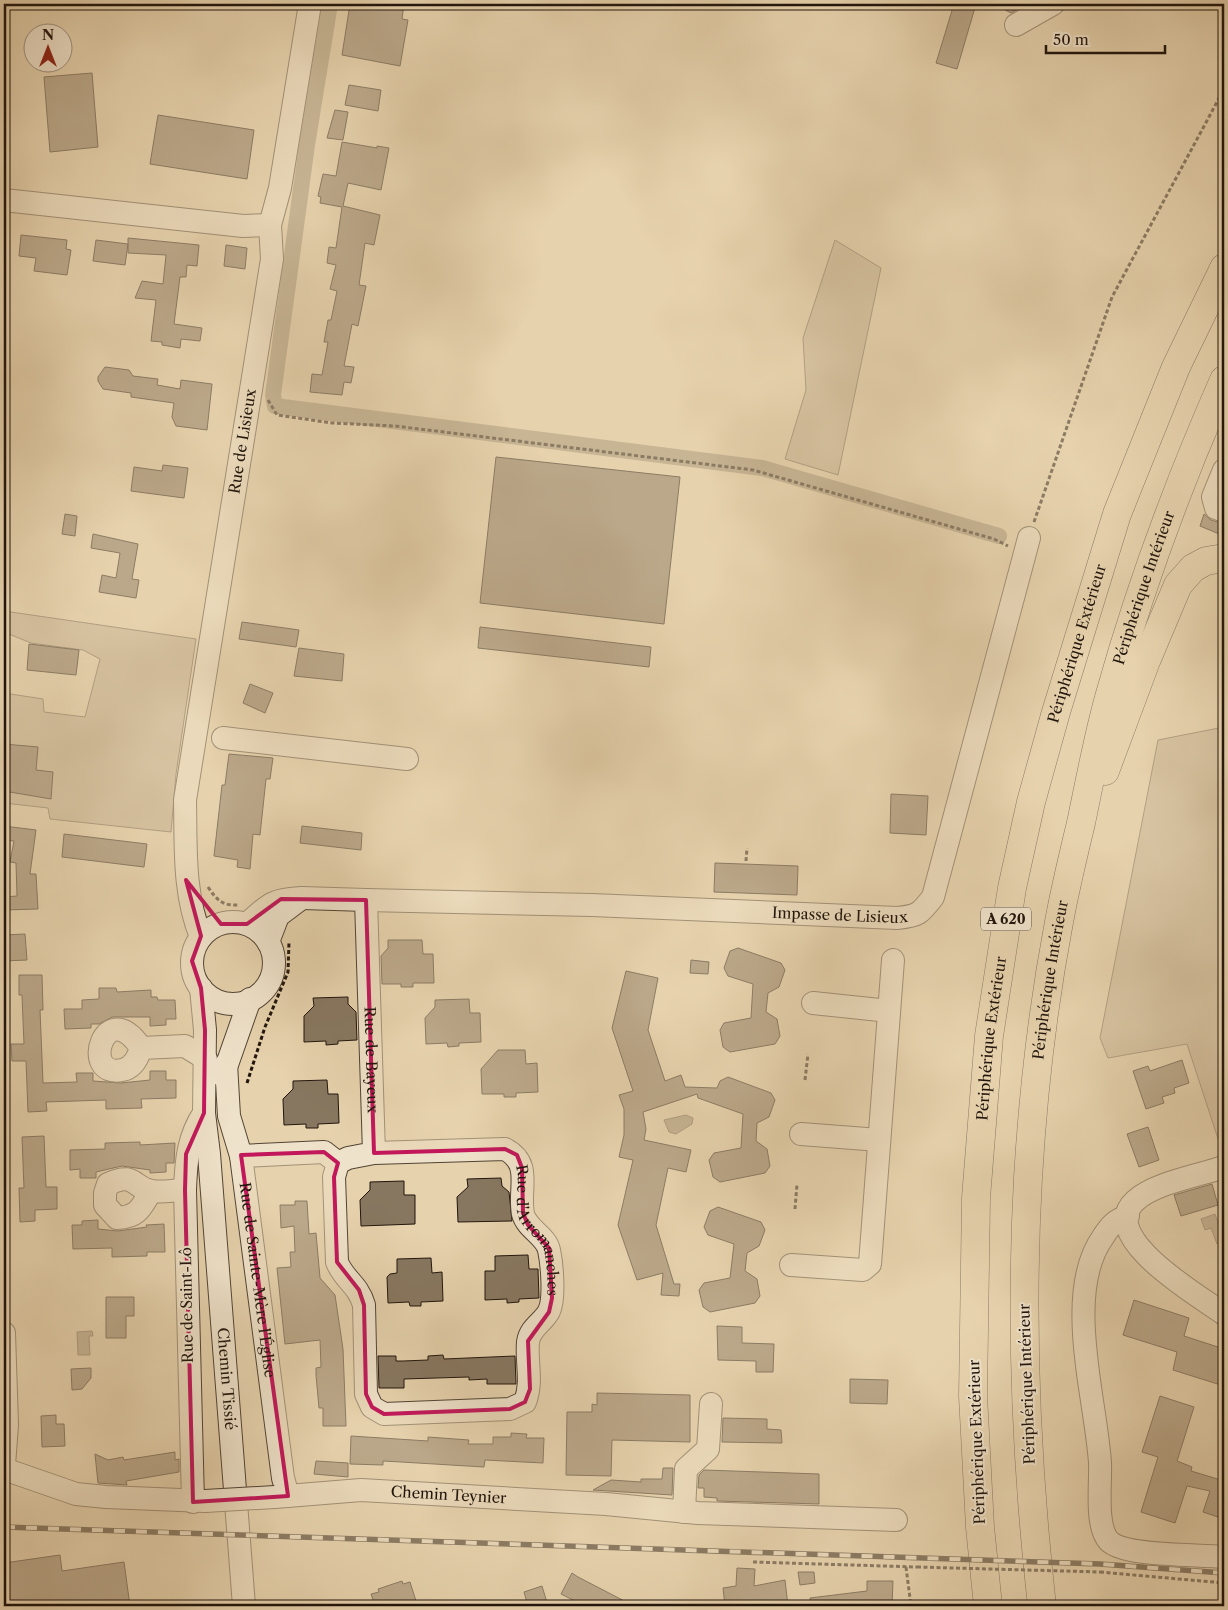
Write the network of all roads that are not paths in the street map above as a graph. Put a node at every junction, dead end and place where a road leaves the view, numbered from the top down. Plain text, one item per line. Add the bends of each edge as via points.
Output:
1 (310, 4) edge
2 (1053, 4) edge
3 (1016, 25) dead end
4 (4, 200) edge
5 (270, 226) junction
6 (1224, 268) edge
7 (1224, 380) edge
8 (1224, 470) edge
9 (1224, 510) edge
10 (1027, 546) road end
11 (1224, 558) edge
12 (223, 738) dead end
13 (407, 759) dead end
14 (1081, 822) junction
15 (186, 880) junction
16 (302, 898) junction
17 (366, 900) junction
18 (222, 924) junction
19 (247, 924) junction
20 (201, 937) junction
21 (268, 942) junction
22 (893, 960) dead end
23 (201, 988) junction
24 (250, 999) junction
25 (813, 1003) dead end
26 (889, 1011) junction
27 (205, 1030) junction
28 (184, 1046) junction
29 (142, 1048) dead end
30 (216, 1061) junction
31 (204, 1112) junction
32 (802, 1134) dead end
33 (879, 1140) junction
34 (374, 1153) junction
35 (209, 1154) junction
36 (241, 1156) junction
37 (338, 1163) junction
38 (1224, 1167) edge
39 (184, 1190) junction
40 (151, 1191) dead end
41 (1128, 1216) junction
42 (791, 1265) dead end
43 (1224, 1314) edge
44 (4, 1333) edge
45 (711, 1404) dead end
46 (4, 1465) edge
47 (4, 1469) edge
48 (282, 1497) junction
49 (199, 1502) junction
50 (684, 1512) junction
51 (896, 1520) dead end
52 (1224, 1556) edge
53 (244, 1606) edge
54 (988, 1606) edge
55 (1042, 1606) edge

1 - 5 street, Rue de Lisieux via 280,188
2 - 3 street
4 - 5 street via 243,226
5 - 15 street, Rue de Lisieux via 272,259 185,800
6 - 54 highway, Périphérique Extérieur / A 620 via 1176,366 1117,514 1034,793 1009,906 989,1036 976,1198 974,1405
7 - 14 highway, Périphérique Intérieur via 1163,529 1130,628 1109,697
8 - 9 street via 1213,497 1216,508
10 - 17 street, Impasse de Lisieux via 933,897 914,917
11 - 14 highway via 1206,561 1194,568 1178,585 1146,661 1112,757
12 - 13 street
14 - 55 highway, Périphérique Intérieur via 1059,922 1036,1082 1028,1178 1024,1340 1030,1473
15 - 18 street
15 - 20 street, Rue de Lisieux
16 - 17 street
16 - 19 street via 272,903
16 - 21 street via 278,916
17 - 34 street, Rue de Bayeux
18 - 19 street
18 - 20 street
19 - 21 street
20 - 23 street via 192,961 193,972
21 - 24 street via 274,958 272,973 264,989
22 - 26 street
23 - 24 street via 213,998 227,1003
23 - 27 street, Chemin Tissié
24 - 30 street, Chemin Tissié
25 - 26 street
26 - 33 street
27 - 28 street
27 - 30 street, Chemin Tissié
28 - 29 street
28 - 30 street
30 - 31 street, Chemin Tissié
30 - 35 street, Chemin Tissié via 217,1102
30 - 36 street, Rue de Sainte-Mère l'Église
31 - 35 street, Chemin Tissié
31 - 39 street, Rue de Saint-Lô via 186,1154
32 - 33 street
33 - 42 street via 870,1264 863,1270
34 - 37 street
34 - 37 street, Rue d'Arromanches via 505,1149 517,1156 522,1168 523,1213 528,1225 549,1248 552,1298 549,1312 528,1340 530,1389 525,1402 510,1409 384,1414 372,1407 366,1394 364,1305 359,1290 341,1272 337,1262 334,1177
35 - 53 street, Chemin Tissié
36 - 37 street via 324,1152
36 - 48 street, Rue de Sainte-Mère l'Église via 283,1478
38 - 41 street via 1140,1197 1133,1202
39 - 40 street
39 - 49 street, Rue de Saint-Lô
41 - 43 street via 1128,1232 1146,1255
41 - 52 street via 1112,1223 1094,1249 1085,1278 1087,1360 1100,1463 1102,1526 1108,1540 1118,1547 1143,1552
44 - 46 street via 7,1425
45 - 50 street via 708,1449 686,1469
47 - 49 street, Chemin Teynier via 76,1494
48 - 49 street, Chemin Teynier, bridge
48 - 50 street, Chemin Teynier via 361,1490 606,1504
50 - 51 street, Chemin Teynier

